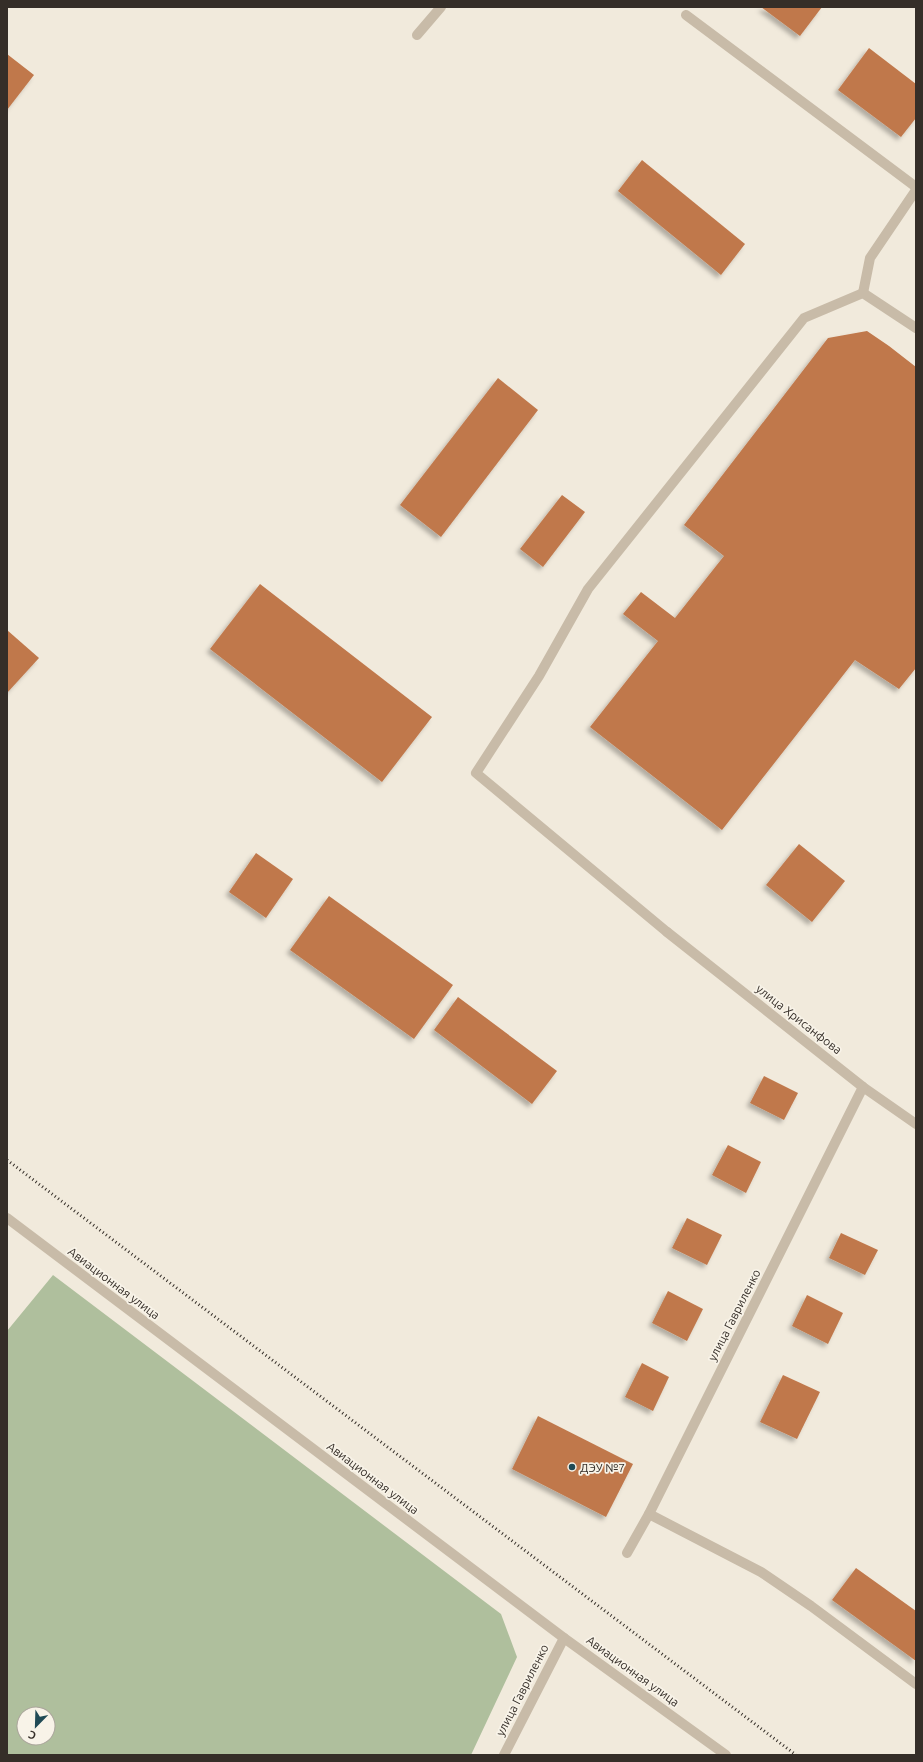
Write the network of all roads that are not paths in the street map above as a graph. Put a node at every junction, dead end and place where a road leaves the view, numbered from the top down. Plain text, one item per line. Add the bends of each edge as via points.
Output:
1 (441, 7) edge
2 (686, 15) dead end
3 (417, 35) dead end
4 (916, 189) edge
5 (863, 293) junction
6 (916, 328) edge
7 (863, 1087) junction
8 (916, 1124) edge
9 (7, 1218) edge
10 (649, 1514) junction
11 (627, 1554) dead end
12 (564, 1638) junction
13 (916, 1684) edge
14 (504, 1755) edge
15 (726, 1755) edge

1 - 3 street
2 - 4 street
4 - 5 street via 870,258
5 - 6 street
5 - 7 street, улица Хрисанфова via 804,318 588,589 539,676 476,773 667,932
7 - 8 street, улица Хрисанфова
7 - 10 street, улица Гавриленко
9 - 12 street, Авиационная улица
10 - 11 street, улица Гавриленко
10 - 13 street via 761,1572
12 - 14 street, улица Гавриленко
12 - 15 street, Авиационная улица

